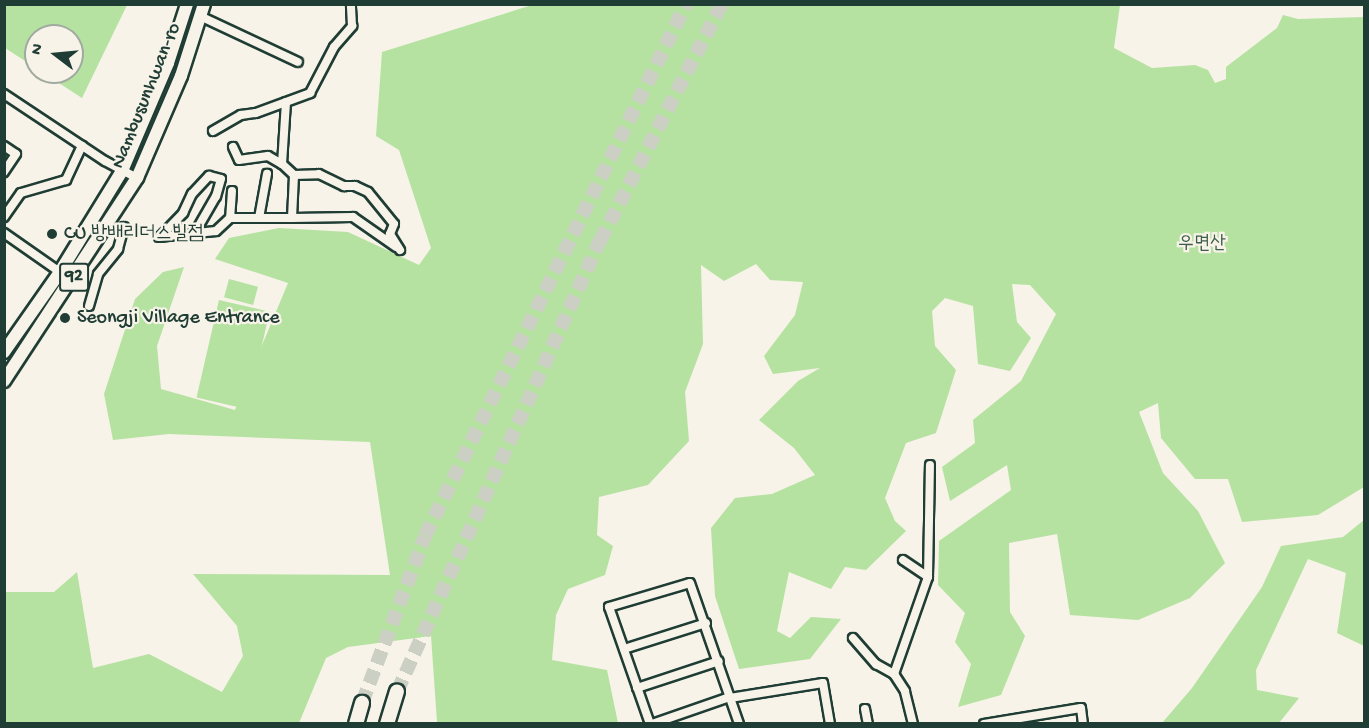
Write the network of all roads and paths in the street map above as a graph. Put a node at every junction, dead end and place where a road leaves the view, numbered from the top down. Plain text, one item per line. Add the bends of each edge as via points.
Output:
1 (187, 4) edge
2 (351, 4) edge
3 (202, 10) edge
4 (298, 62) dead end
5 (4, 94) edge
6 (286, 102) junction
7 (213, 131) dead end
8 (4, 146) edge
9 (82, 146) junction
10 (233, 147) dead end
11 (282, 164) junction
12 (122, 171) junction
13 (4, 172) edge
14 (267, 174) dead end
15 (294, 175) junction
16 (137, 178) junction
17 (232, 191) dead end
18 (4, 217) edge
19 (230, 218) junction
20 (259, 218) junction
21 (292, 218) junction
22 (124, 227) dead end
23 (4, 233) edge
24 (193, 236) junction
25 (60, 272) junction
26 (89, 306) dead end
27 (4, 352) edge
28 (4, 381) edge
29 (930, 465) dead end
30 (903, 560) dead end
31 (928, 577) junction
32 (706, 623) junction
33 (853, 638) dead end
34 (624, 649) junction
35 (719, 661) junction
36 (894, 674) junction
37 (637, 688) junction
38 (397, 692) tunnel mouth
39 (730, 697) junction
40 (362, 703) tunnel mouth
41 (865, 709) dead end
42 (999, 722) edge
43 (356, 723) edge
44 (387, 723) edge
45 (651, 723) edge
46 (739, 723) edge
47 (830, 723) edge
48 (868, 723) edge
49 (913, 723) edge
50 (984, 723) edge
51 (1083, 723) edge

1 - 12 main road, Nambusunhwan-ro / 92 via 168,63
2 - 6 street via 352,26 334,47 310,93
3 - 4 street
3 - 16 main road, Nambusunhwan-ro / 92 via 181,76
5 - 9 street
6 - 7 street via 241,115
6 - 11 street
8 - 13 street via 16,154
9 - 12 street
9 - 18 street via 66,180 21,193
10 - 11 street via 239,160 268,156
11 - 15 street
12 - 16 street
12 - 25 main road, Nambusunhwan-ro / 92
14 - 20 street
15 - 21 street
15 - 21 street via 319,174 368,192 394,224 390,234 400,250 353,217
16 - 28 main road, Nambusunhwan-ro / 92
17 - 19 street
19 - 20 street
19 - 24 street via 216,231
20 - 21 street
22 - 26 street via 118,249 98,274
23 - 25 street
24 - 24 street via 159,237 183,213 192,194 209,176 221,179 216,196
25 - 27 main road, Nambusunhwan-ro / 92
29 - 31 street
30 - 31 street
31 - 36 street
32 - 34 street
32 - 34 street via 690,583 609,607
32 - 35 street
33 - 36 street via 876,664
34 - 37 street
35 - 37 street
35 - 39 street
36 - 49 street via 905,691
37 - 45 street
38 - 44 highway
39 - 45 street
39 - 46 street
39 - 47 street via 823,683
40 - 43 highway
41 - 48 street
42 - 50 street
42 - 51 street via 1081,708

